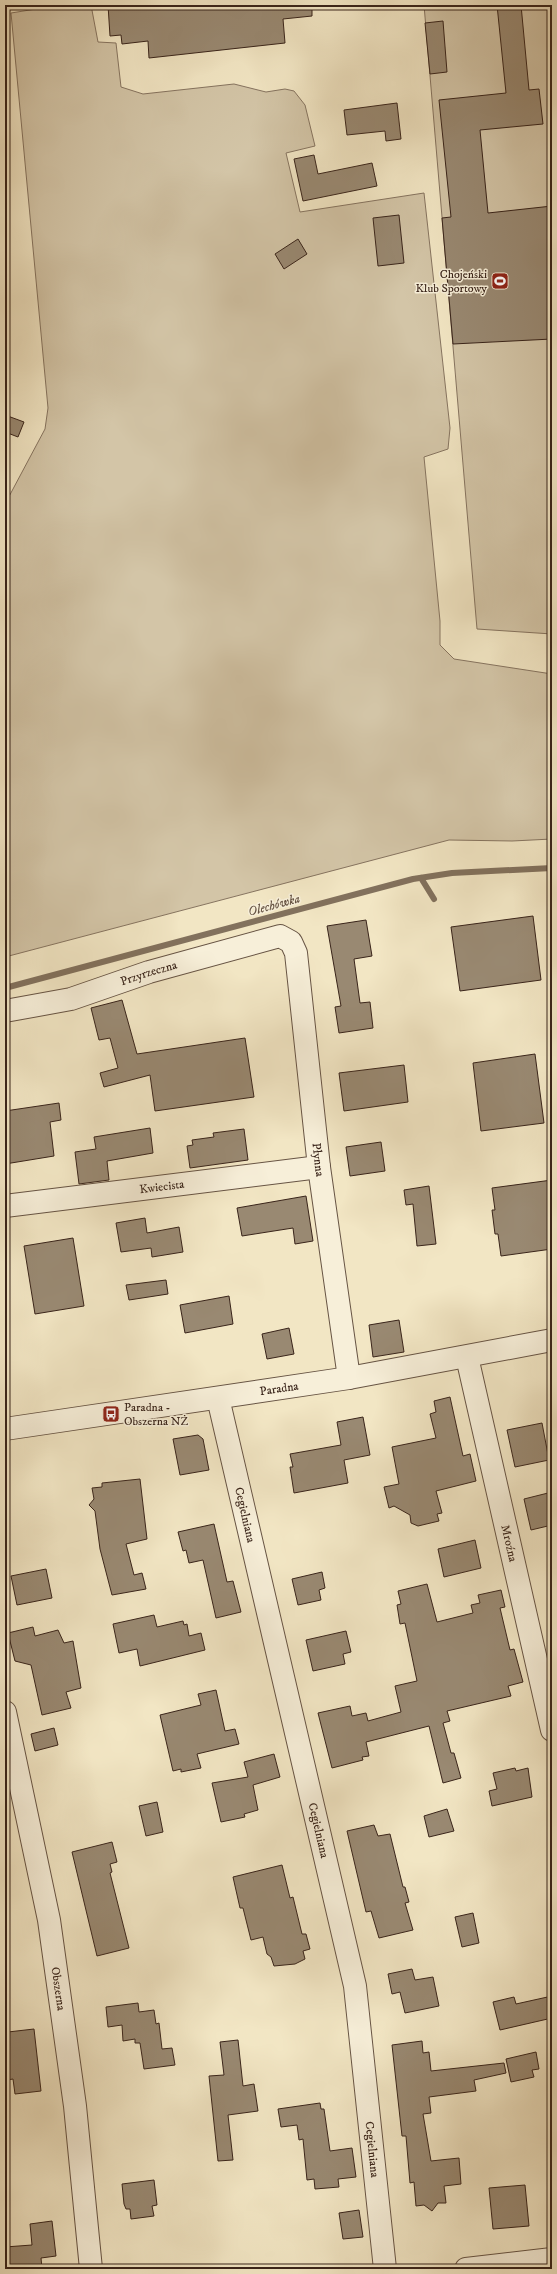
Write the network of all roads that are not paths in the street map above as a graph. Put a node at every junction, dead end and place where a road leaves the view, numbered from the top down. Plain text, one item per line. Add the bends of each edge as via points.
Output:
1 (291, 942) joint
2 (5, 1012) edge
3 (319, 1166) junction
4 (5, 1206) edge
5 (552, 1340) edge
6 (467, 1357) junction
7 (349, 1378) junction
8 (218, 1398) junction
9 (5, 1429) edge
10 (6, 1722) edge
11 (552, 1730) edge
12 (552, 2259) edge
13 (91, 2269) edge
14 (385, 2269) edge
15 (466, 2269) edge

1 - 2 street, Przyrzeczna via 280,936 149,972 71,999
1 - 3 street, Płynna via 296,953
3 - 4 street, Kwiecista
3 - 7 street, Płynna
5 - 6 street, Paradna
6 - 7 street, Paradna
6 - 11 street, Mroźna
7 - 8 street, Paradna
8 - 9 street, Paradna
8 - 14 street, Cegielniana via 355,1986
10 - 13 street, Obszerna via 49,1920 75,2106
12 - 15 street

